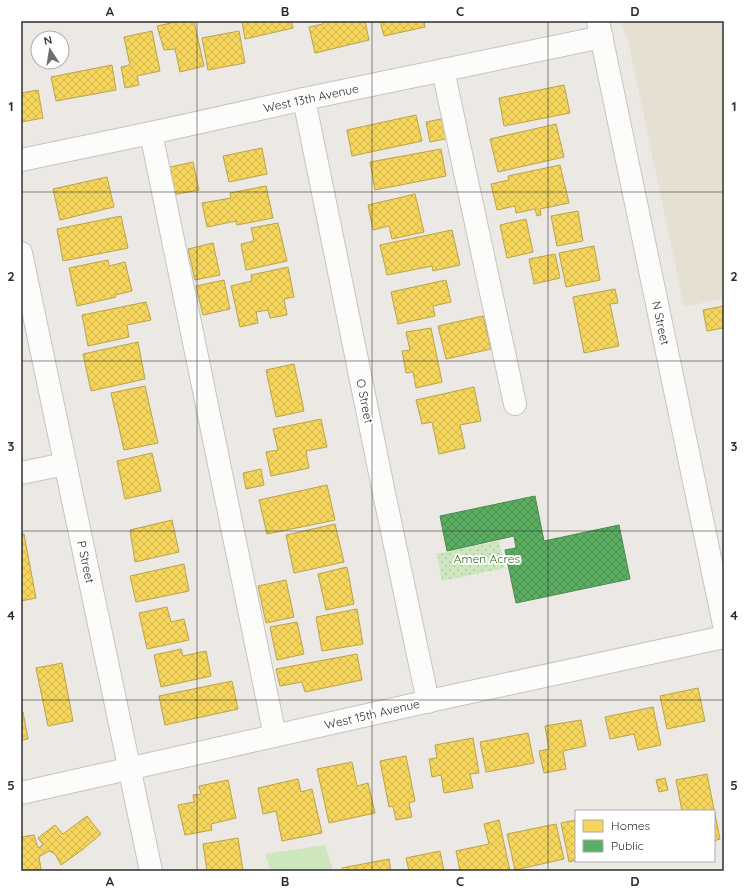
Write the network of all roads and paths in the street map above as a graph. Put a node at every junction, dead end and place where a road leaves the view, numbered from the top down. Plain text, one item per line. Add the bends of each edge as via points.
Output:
1 (600, 29) edge
2 (443, 70) junction
3 (304, 99) junction
4 (151, 133) junction
5 (21, 160) edge
6 (21, 253) edge
7 (28, 320) edge
8 (515, 404) dead end
9 (65, 464) junction
10 (21, 473) edge
11 (724, 625) edge
12 (724, 637) edge
13 (428, 702) junction
14 (275, 736) junction
15 (130, 769) junction
16 (21, 793) edge
17 (151, 871) edge

1 - 2 street, West 13th Avenue
1 - 11 street, N Street
2 - 3 street, West 13th Avenue
2 - 8 street
3 - 4 street, West 13th Avenue
3 - 13 street, O Street
4 - 5 street, West 13th Avenue
4 - 14 street
6 - 7 street, P Street
7 - 9 street, P Street
9 - 10 street
9 - 15 street, P Street
12 - 13 street, West 15th Avenue
13 - 14 street, West 15th Avenue
14 - 15 street, West 15th Avenue
15 - 16 street, West 15th Avenue
15 - 17 street, P Street

